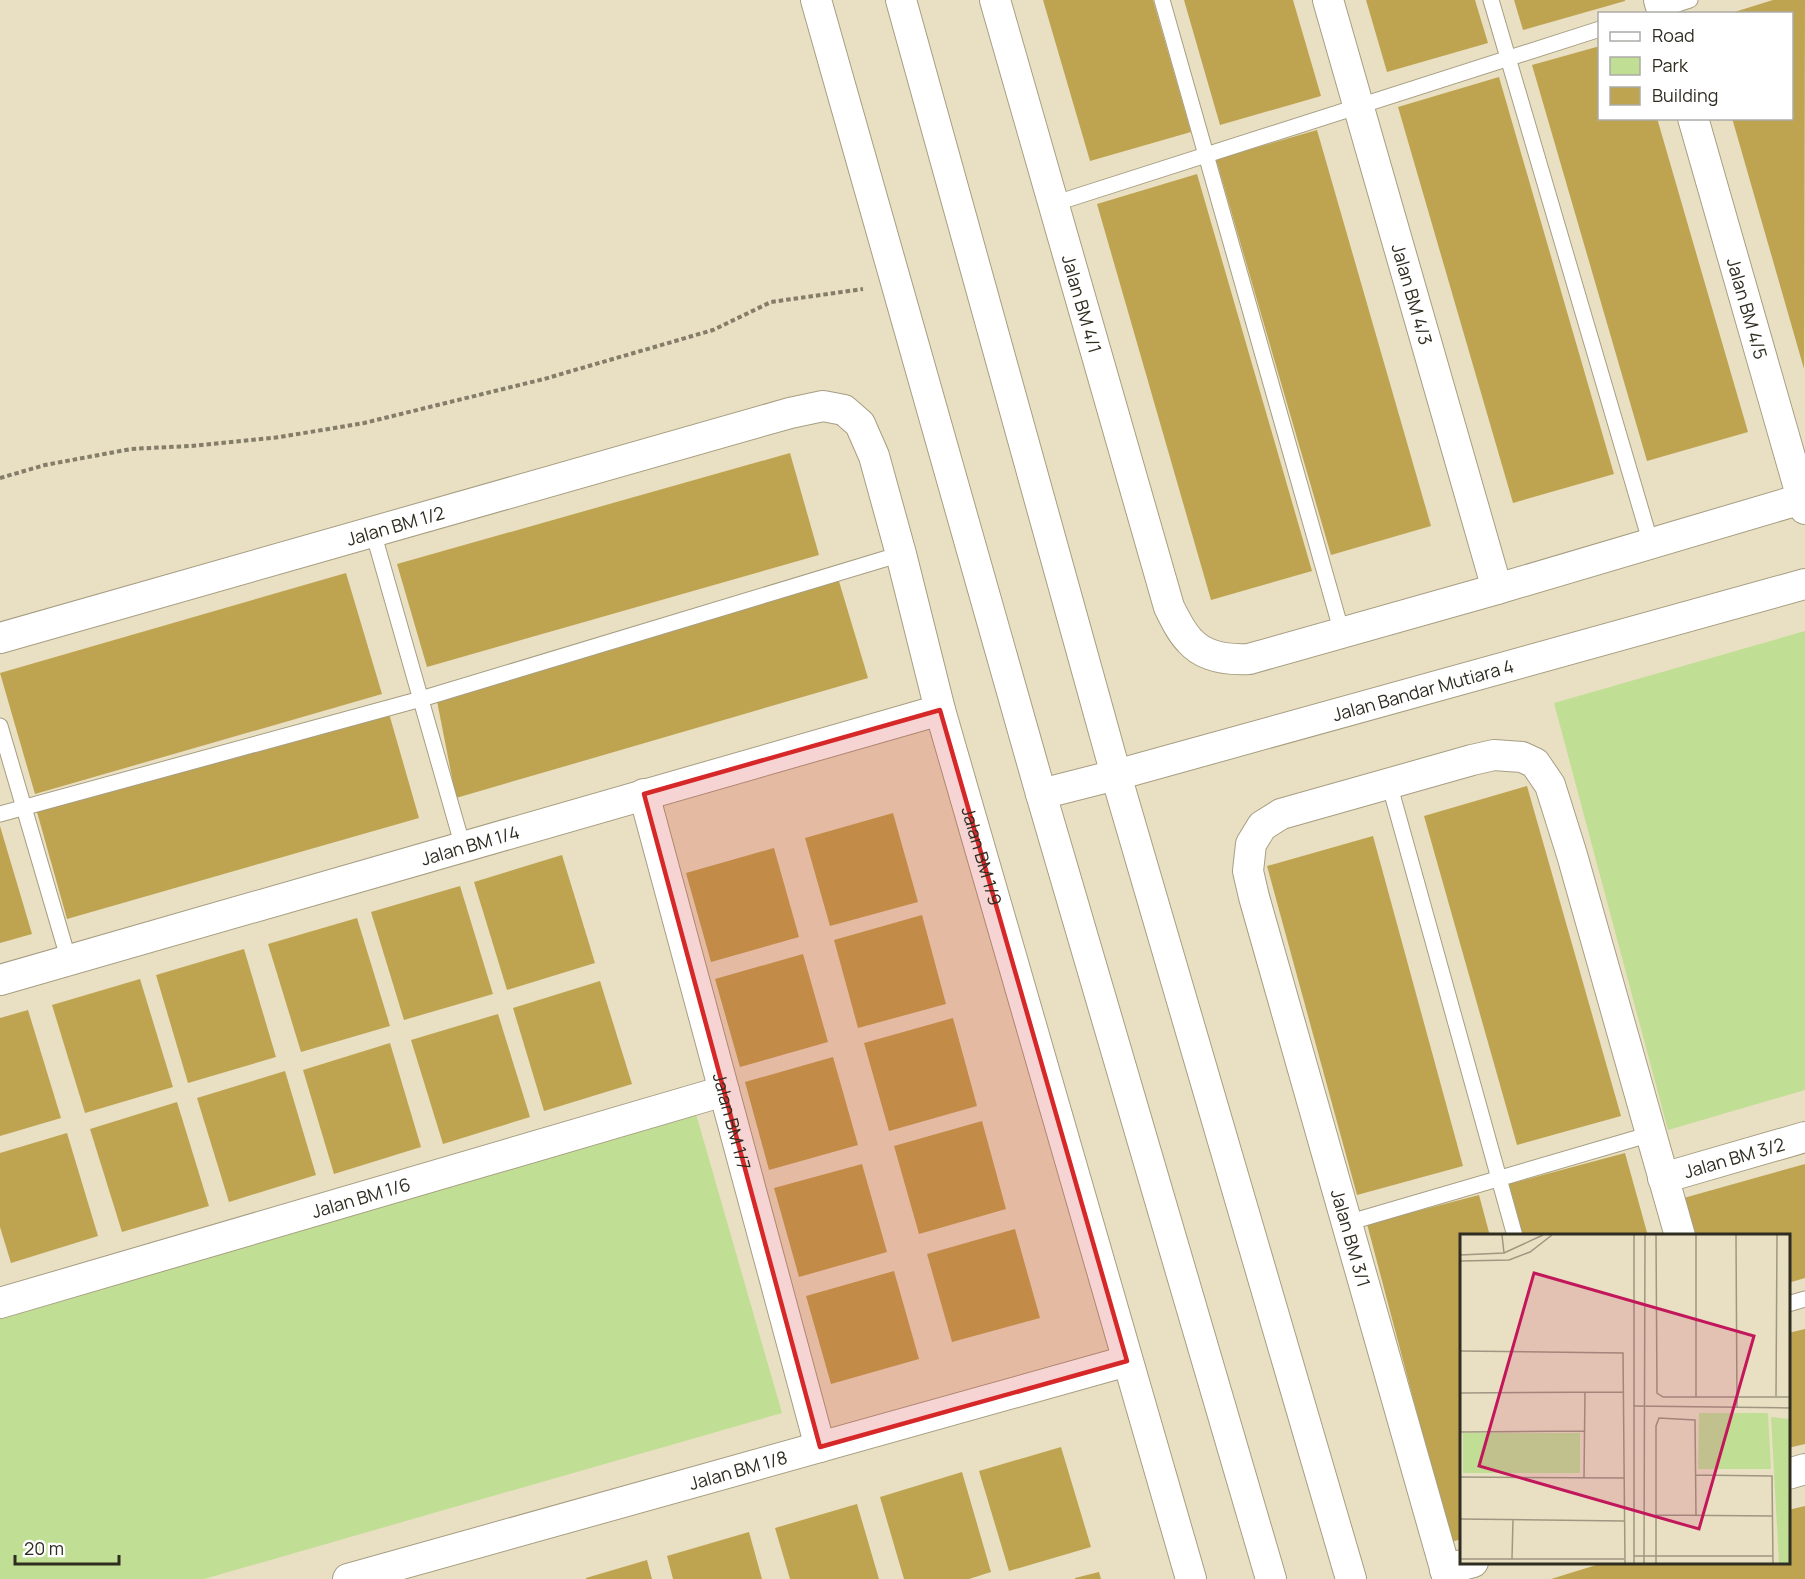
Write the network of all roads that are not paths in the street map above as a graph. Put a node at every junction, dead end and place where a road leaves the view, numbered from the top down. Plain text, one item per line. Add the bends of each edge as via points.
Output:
1 (816, 0) edge
2 (902, 0) edge
3 (995, 0) edge
4 (1162, 0) edge
5 (1328, 0) edge
6 (1491, 0) edge
7 (1690, 0) edge
8 (1658, 9) edge
9 (1598, 29) edge
10 (1508, 58) junction
11 (1358, 106) junction
12 (1694, 120) edge
13 (1207, 155) junction
14 (1053, 204) junction
15 (790, 413) joint
16 (1804, 502) edge
17 (374, 532) junction
18 (1651, 544) junction
19 (901, 554) junction
20 (1805, 584) edge
21 (1497, 589) junction
22 (1342, 633) junction
23 (0, 638) edge
24 (421, 699) junction
25 (940, 710) junction
26 (0, 726) edge
27 (1116, 775) junction
28 (1389, 783) junction
29 (644, 794) junction
30 (1041, 794) junction
31 (24, 807) junction
32 (0, 814) edge
33 (463, 847) junction
34 (69, 961) junction
35 (0, 980) edge
36 (724, 1091) junction
37 (1651, 1134) junction
38 (1805, 1137) edge
39 (1498, 1178) junction
40 (1663, 1178) junction
41 (1347, 1223) junction
42 (1514, 1234) edge
43 (1679, 1234) edge
44 (1805, 1299) edge
45 (0, 1303) edge
46 (1790, 1303) edge
47 (1127, 1362) junction
48 (820, 1447) junction
49 (1805, 1469) edge
50 (1790, 1473) edge
51 (1455, 1571) edge
52 (348, 1579) edge
53 (1191, 1579) edge
54 (1271, 1579) edge
55 (1351, 1579) edge

1 - 30 street
2 - 27 street
3 - 14 street, Jalan BM 4/1
4 - 13 lane
5 - 11 street, Jalan BM 4/3
6 - 10 lane
7 - 8 lane
9 - 10 lane
10 - 11 lane
10 - 18 lane
11 - 13 lane
11 - 21 street, Jalan BM 4/3
12 - 16 street, Jalan BM 4/5
13 - 14 lane
13 - 22 lane
14 - 22 street, Jalan BM 4/1 via 1169,608 1191,643 1214,656 1249,659
15 - 17 street, Jalan BM 1/2
15 - 19 street, Jalan BM 1/9 via 823,406 844,410 860,424 874,456
16 - 18 street, Jalan BM 4/1
17 - 23 street, Jalan BM 1/2
17 - 24 lane
18 - 21 street, Jalan BM 4/1
19 - 24 lane
19 - 25 street, Jalan BM 1/9
20 - 27 street, Jalan Bandar Mutiara 4
21 - 22 street, Jalan BM 4/1
24 - 31 lane
24 - 33 lane
25 - 29 street, Jalan BM 1/4
25 - 47 street, Jalan BM 1/9
26 - 31 lane
27 - 30 street, Jalan Bandar Mutiara 4
27 - 55 street
28 - 37 street, Jalan BM 3/1 via 1494,755 1522,757 1535,763 1550,785 1572,855
28 - 39 lane
28 - 41 street, Jalan BM 3/1 via 1281,814 1262,826 1251,844 1248,871
29 - 33 street, Jalan BM 1/4
29 - 36 street, Jalan BM 1/7
30 - 54 street
31 - 32 lane
31 - 34 lane
33 - 34 street, Jalan BM 1/4
34 - 35 street, Jalan BM 1/4
36 - 45 street, Jalan BM 1/6
36 - 48 street, Jalan BM 1/7
37 - 39 lane
37 - 40 street, Jalan BM 3/1
38 - 40 street, Jalan BM 3/2
39 - 41 lane
39 - 42 lane
40 - 43 street, Jalan BM 3/1
41 - 51 street, Jalan BM 3/1
44 - 46 lane
47 - 48 street, Jalan BM 1/8
47 - 53 street, Jalan BM 1/9
48 - 52 street, Jalan BM 1/8
49 - 50 street

